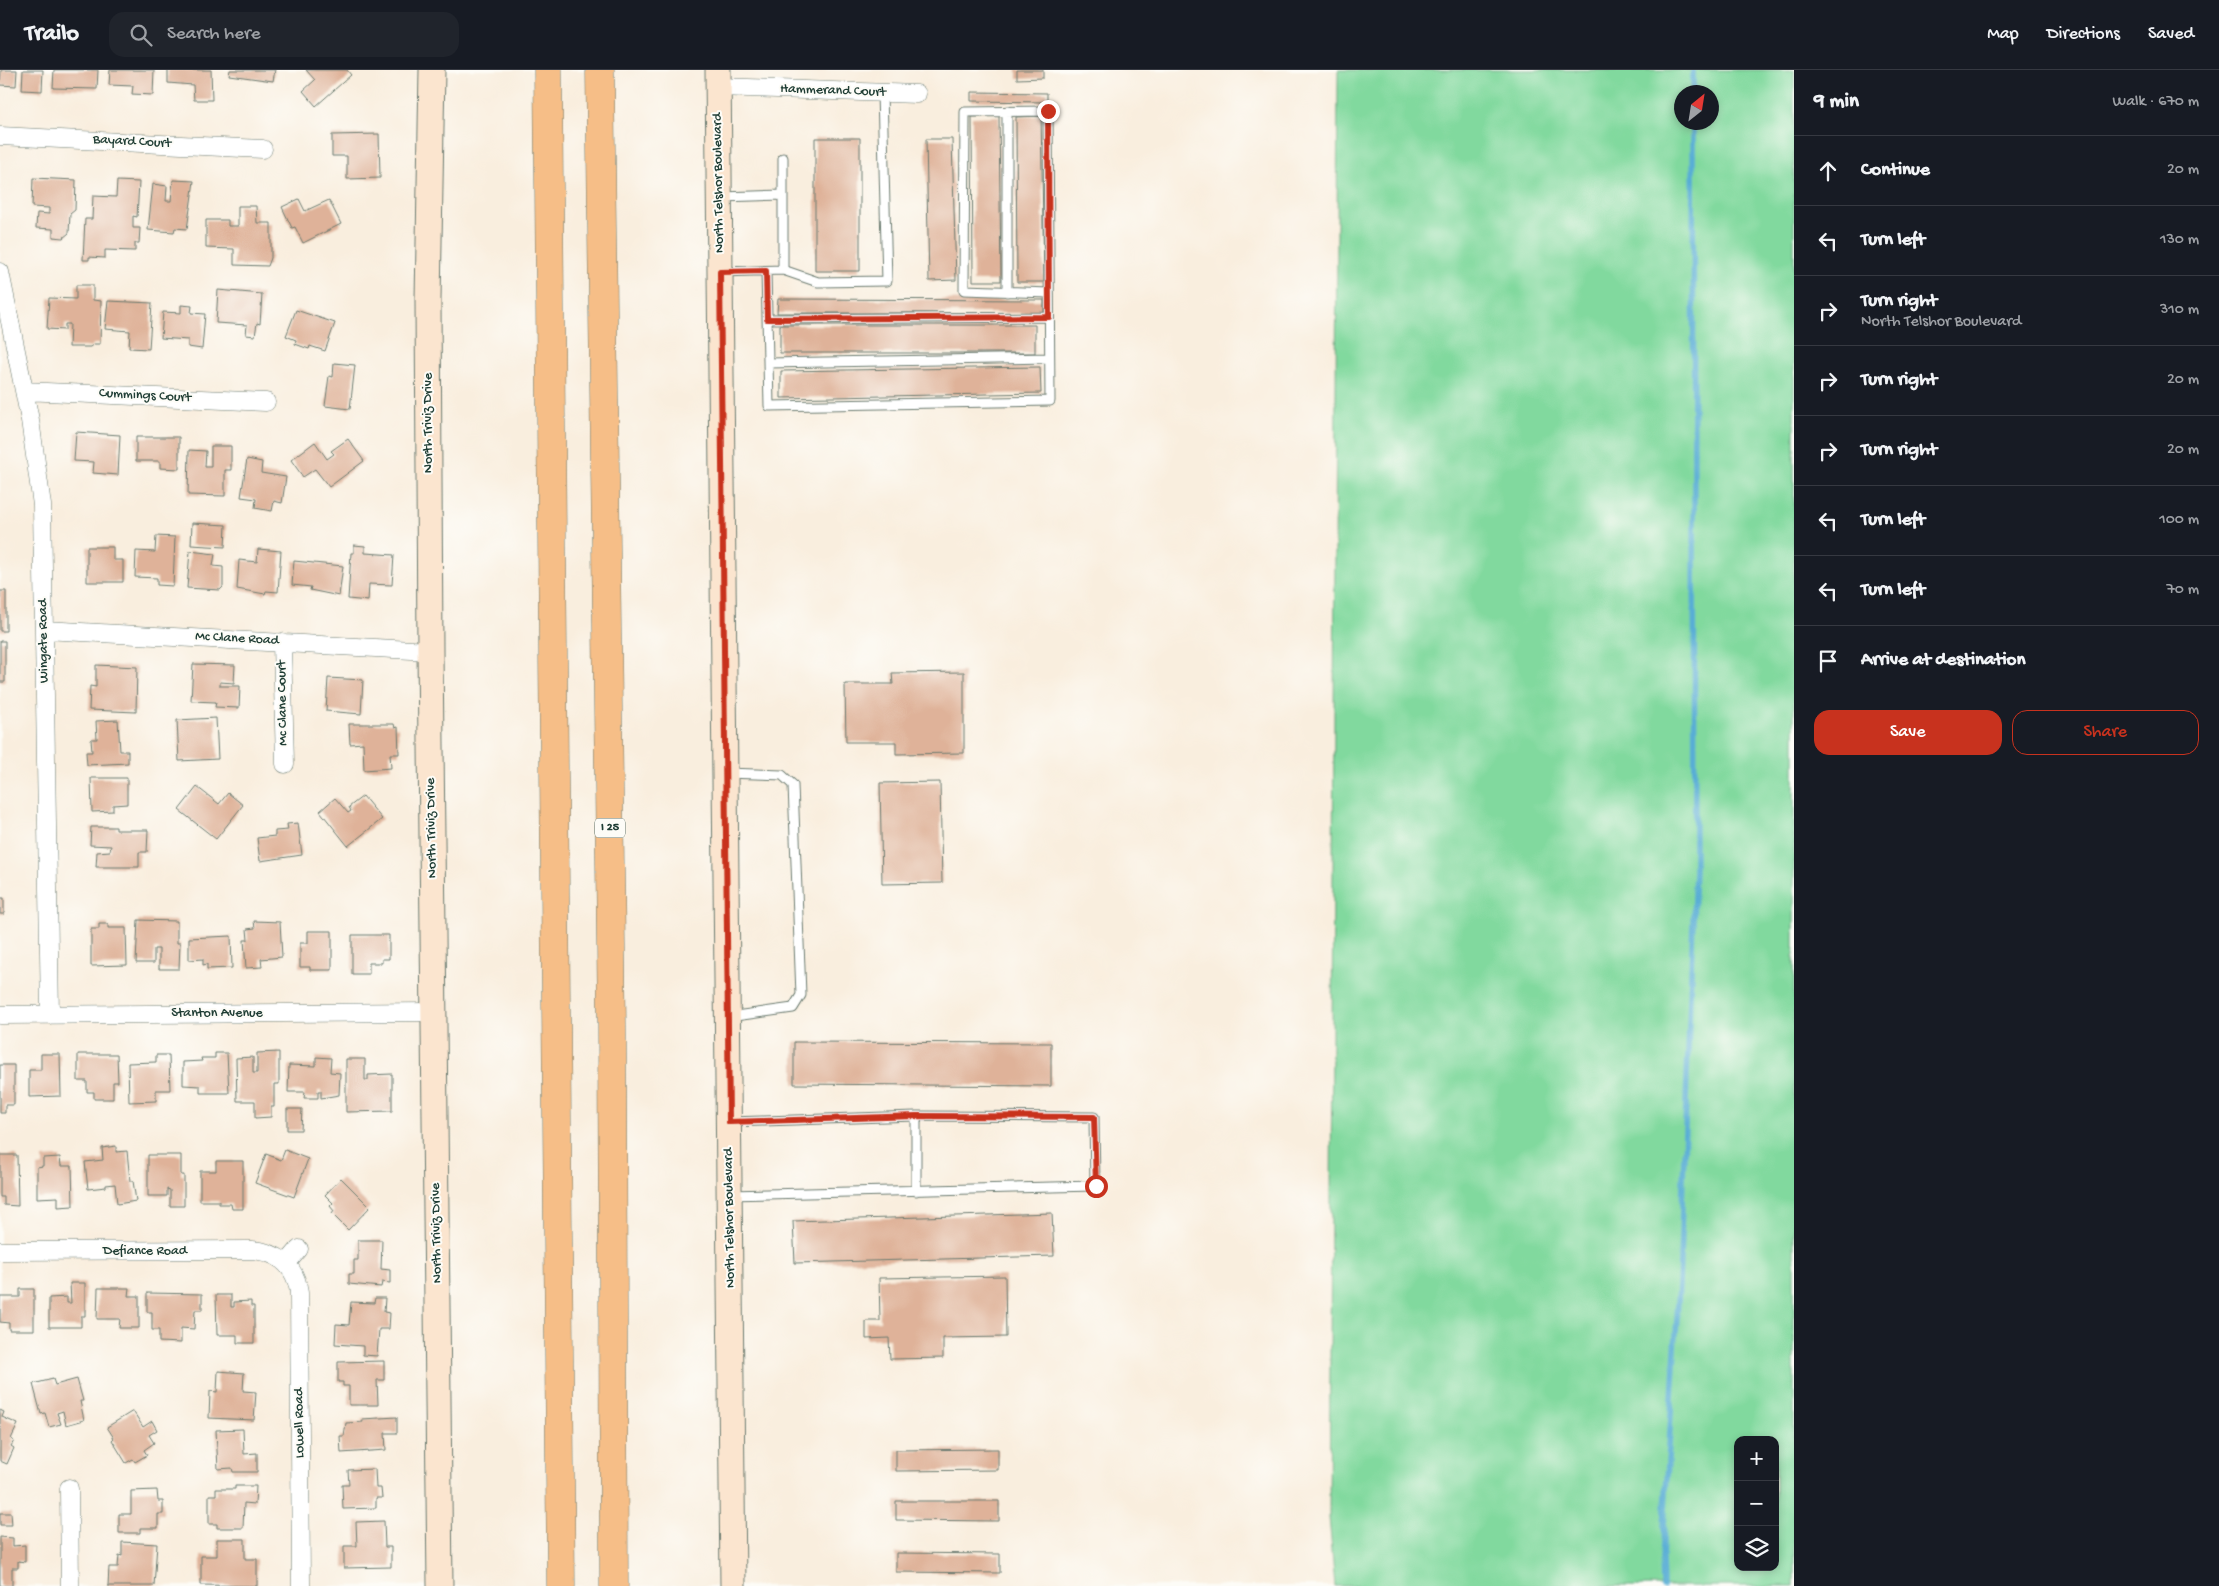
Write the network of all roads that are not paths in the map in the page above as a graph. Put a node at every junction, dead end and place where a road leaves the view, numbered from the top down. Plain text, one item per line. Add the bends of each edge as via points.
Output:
1 (432, 70) edge
2 (548, 70) edge
3 (600, 70) edge
4 (718, 79) edge
5 (882, 93) junction
6 (917, 94) dead end
7 (1007, 111) junction
8 (0, 136) edge
9 (263, 149) dead end
10 (783, 158) dead end
11 (783, 196) junction
12 (719, 197) junction
13 (783, 270) junction
14 (766, 271) junction
15 (0, 272) edge
16 (720, 272) junction
17 (1007, 292) junction
18 (1049, 293) junction
19 (1049, 317) junction
20 (767, 319) junction
21 (1049, 358) junction
22 (768, 363) junction
23 (24, 391) junction
24 (266, 402) dead end
25 (44, 630) junction
26 (282, 642) junction
27 (430, 651) junction
28 (285, 764) dead end
29 (725, 773) junction
30 (434, 1012) junction
31 (0, 1015) edge
32 (50, 1015) junction
33 (728, 1017) junction
34 (916, 1116) junction
35 (729, 1122) junction
36 (916, 1192) junction
37 (729, 1195) junction
38 (298, 1249) dead end
39 (0, 1252) edge
40 (287, 1264) junction
41 (69, 1488) dead end
42 (70, 1586) edge
43 (301, 1586) edge
44 (440, 1586) edge
45 (561, 1586) edge
46 (614, 1586) edge
47 (733, 1586) edge

1 - 27 street, North Triviz Drive via 428,300
2 - 45 highway
3 - 46 highway, I 25 via 612,1025
4 - 5 street, Hammerand Court
4 - 12 street, North Telshor Boulevard
5 - 6 street, Hammerand Court
5 - 13 lane via 888,281 818,282
7 - 17 lane
7 - 17 lane via 965,112 964,290
7 - 18 lane via 1048,111
8 - 9 street, Bayard Court
10 - 11 lane
11 - 12 lane
11 - 13 lane
12 - 16 street, North Telshor Boulevard
13 - 14 lane
14 - 16 lane
14 - 20 lane
15 - 23 street, Wingate Road
16 - 29 street, North Telshor Boulevard
17 - 18 lane
18 - 19 lane
19 - 20 lane
19 - 21 lane
20 - 22 lane
21 - 22 lane
21 - 22 lane via 1050,401 769,406
23 - 24 street, Cummings Court
23 - 25 street, Wingate Road via 40,477
25 - 26 street, Mc Clane Road
25 - 32 street, Wingate Road
26 - 27 street, Mc Clane Road
26 - 28 street, Mc Clane Court
27 - 30 street, North Triviz Drive
29 - 33 street, North Telshor Boulevard
29 - 33 lane via 782,775 793,785 800,995 793,1008
30 - 32 street, Stanton Avenue
30 - 44 street, North Triviz Drive
31 - 32 street, Stanton Avenue
33 - 35 street, North Telshor Boulevard
34 - 35 lane
34 - 36 lane
34 - 36 lane via 1094,1117 1096,1186
35 - 37 street, North Telshor Boulevard
36 - 37 lane
37 - 47 street, North Telshor Boulevard
38 - 40 street
39 - 40 street, Defiance Road via 252,1250 271,1254
40 - 43 street, Lowell Road via 296,1278 299,1293
41 - 42 street

